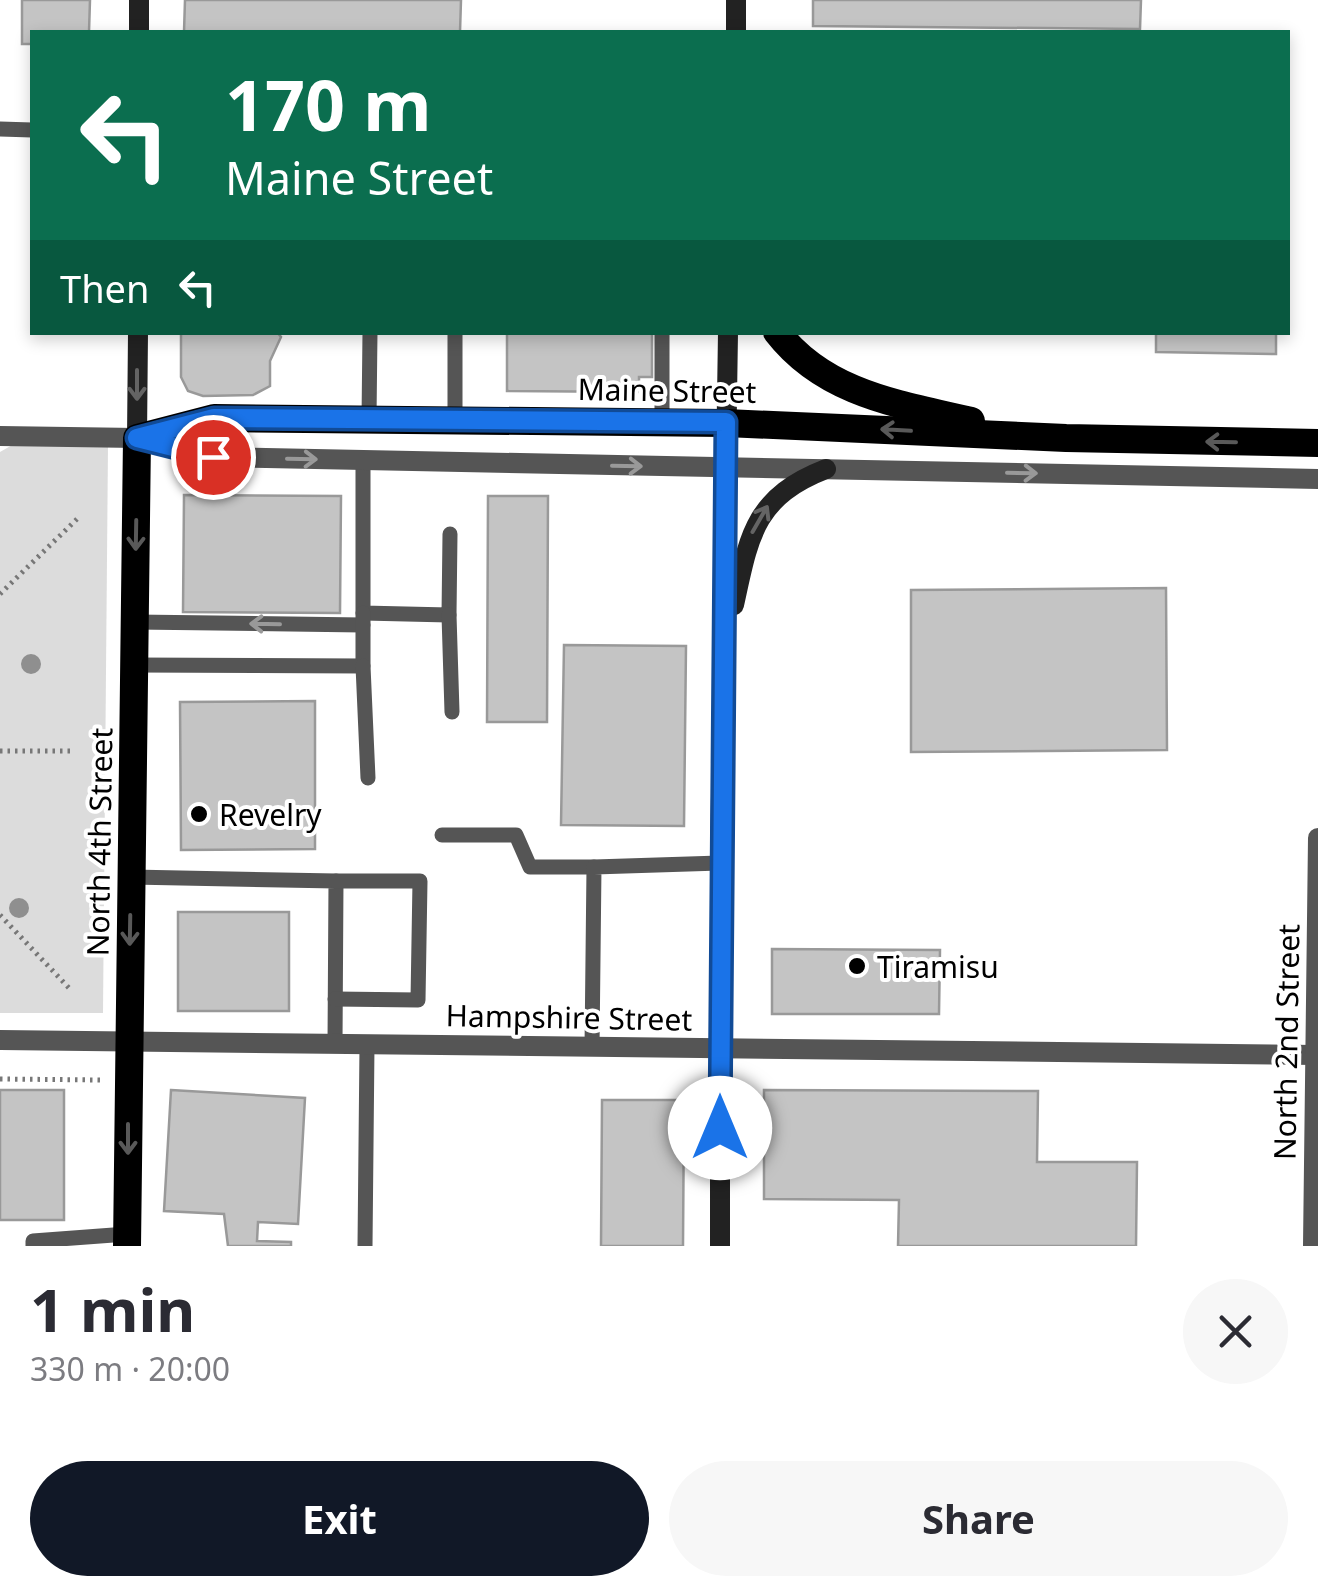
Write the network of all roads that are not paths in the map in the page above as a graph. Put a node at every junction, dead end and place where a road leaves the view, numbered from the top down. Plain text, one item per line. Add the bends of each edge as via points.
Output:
1 (139, 0) edge
2 (736, 0) edge
3 (139, 30) edge
4 (736, 30) edge
5 (0, 130) edge
6 (30, 130) edge
7 (138, 335) edge
8 (370, 335) edge
9 (455, 335) edge
10 (662, 335) edge
11 (728, 335) edge
12 (780, 335) edge
13 (369, 419) junction
14 (455, 420) junction
15 (662, 422) junction
16 (726, 422) junction
17 (0, 436) edge
18 (137, 438) junction
19 (1066, 438) junction
20 (1318, 444) edge
21 (363, 460) junction
22 (726, 468) junction
23 (826, 469) junction
24 (1318, 480) edge
25 (450, 534) dead end
26 (449, 615) junction
27 (363, 619) junction
28 (134, 622) junction
29 (725, 646) junction
30 (134, 665) junction
31 (362, 666) junction
32 (452, 712) dead end
33 (368, 778) dead end
34 (442, 836) dead end
35 (1318, 838) edge
36 (720, 863) junction
37 (594, 867) junction
38 (131, 876) junction
39 (336, 881) junction
40 (335, 999) junction
41 (0, 1040) edge
42 (129, 1042) junction
43 (335, 1044) junction
44 (367, 1045) junction
45 (592, 1048) junction
46 (721, 1050) junction
47 (1317, 1055) edge
48 (127, 1240) edge
49 (33, 1246) edge
50 (365, 1246) edge
51 (720, 1246) edge
52 (1313, 1246) edge

1 - 3 main road
2 - 4 main road
5 - 6 lane
7 -> 18 main road
8 - 13 lane
9 - 14 lane
10 - 15 lane
11 - 16 main road
12 - 19 highway via 805,364 842,386 893,403
13 - 14 highway, Maine Street
13 - 18 highway, Maine Street via 214,418
14 - 15 highway, Maine Street
15 - 16 highway, Maine Street
19 -> 16 highway, Maine Street
16 - 22 main road
17 - 18 street, Maine Street
18 -> 21 street, Maine Street via 213,457
18 -> 28 highway, North 4th Street
20 -> 19 highway, Maine Street
21 -> 22 street, Maine Street
21 - 27 lane
22 - 23 street, Maine Street
22 - 29 main road
23 -> 24 street, Maine Street
29 -> 23 main road via 759,517 774,497
25 - 26 lane
26 - 27 lane
26 - 32 lane
27 -> 28 lane
27 - 31 lane
28 - 30 highway, North 4th Street
29 - 36 main road
30 - 31 lane
30 - 38 highway, North 4th Street
31 - 33 lane
34 - 37 lane via 516,836 530,867
35 - 47 street, North 2nd Street
36 - 37 lane
36 - 46 main road
37 - 45 lane
38 - 39 lane
38 -> 42 highway, North 4th Street
39 - 40 lane
39 - 40 lane via 420,881 418,1000
40 - 43 lane
41 - 42 street, Hampshire Street
42 - 43 street, Hampshire Street
42 -> 48 highway, North 4th Street
43 - 44 street, Hampshire Street
44 - 45 street, Hampshire Street
44 - 50 lane
45 - 46 street, Hampshire Street
46 - 47 street, Hampshire Street
46 - 51 main road
47 - 52 street, North 2nd Street
48 - 49 lane

